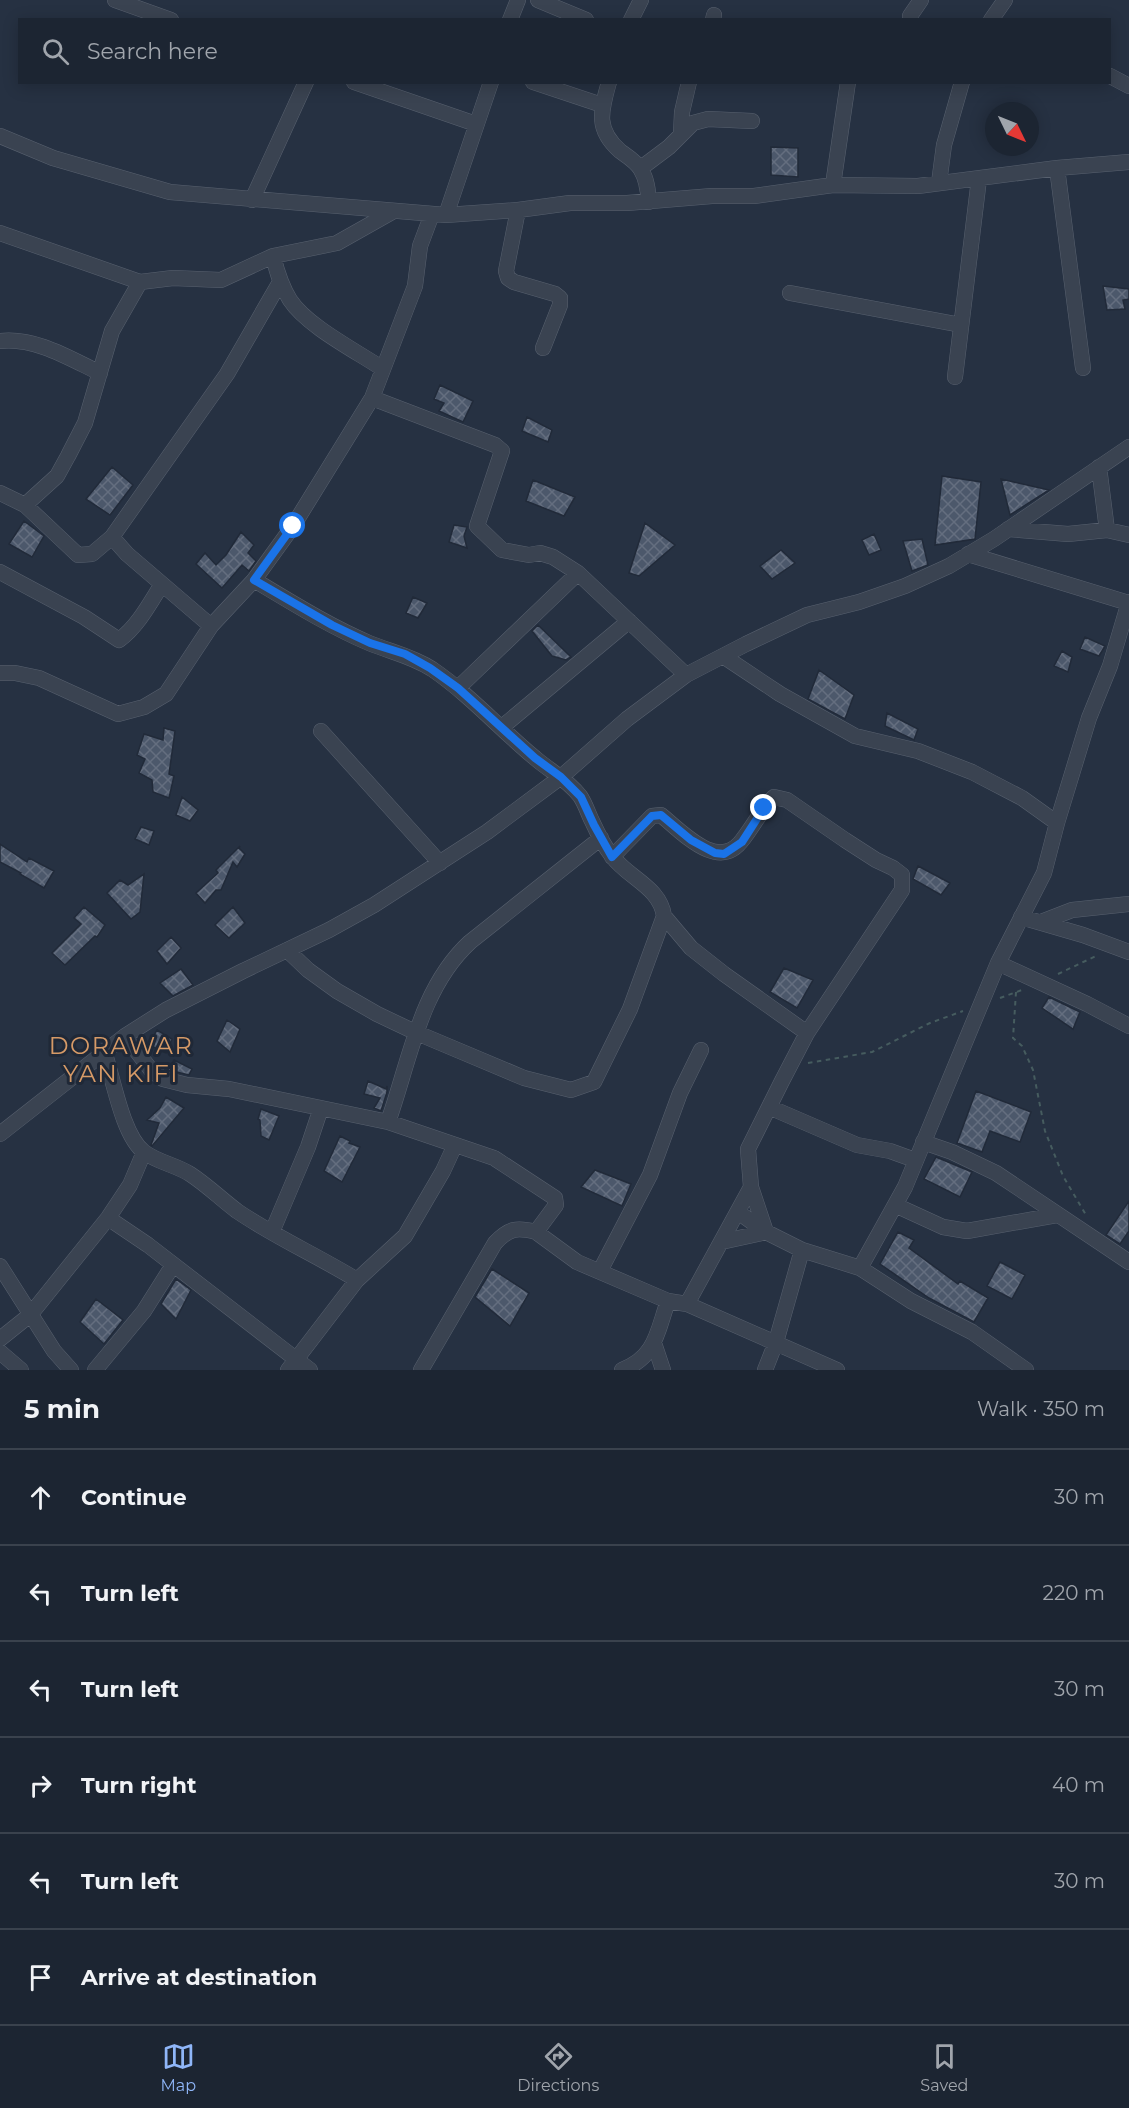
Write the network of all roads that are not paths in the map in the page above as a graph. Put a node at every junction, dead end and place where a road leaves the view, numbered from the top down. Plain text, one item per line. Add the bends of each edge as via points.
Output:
1 (115, 0) edge
2 (518, 0) edge
3 (538, 0) edge
4 (641, 0) edge
5 (921, 0) edge
6 (1005, 0) edge
7 (910, 16) dead end
8 (165, 18) edge
9 (511, 18) edge
10 (581, 18) edge
11 (631, 18) edge
12 (995, 18) edge
13 (1111, 77) edge
14 (305, 84) edge
15 (360, 84) edge
16 (490, 84) edge
17 (539, 84) edge
18 (608, 84) edge
19 (689, 84) edge
20 (848, 84) edge
21 (961, 84) edge
22 (1129, 86) edge
23 (602, 105) junction
24 (752, 121) dead end
25 (476, 124) junction
26 (681, 134) junction
27 (0, 136) edge
28 (1129, 162) edge
29 (641, 168) junction
30 (1058, 168) junction
31 (980, 179) junction
32 (939, 183) junction
33 (833, 185) junction
34 (252, 200) junction
35 (649, 202) junction
36 (518, 210) junction
37 (392, 212) junction
38 (439, 215) junction
39 (0, 233) edge
40 (273, 256) junction
41 (140, 282) junction
42 (280, 282) junction
43 (790, 293) dead end
44 (961, 325) junction
45 (0, 341) edge
46 (543, 348) dead end
47 (1083, 368) dead end
48 (383, 369) junction
49 (100, 373) junction
50 (955, 376) dead end
51 (372, 398) junction
52 (1129, 447) edge
53 (1099, 467) junction
54 (0, 493) edge
55 (25, 505) junction
56 (1008, 529) junction
57 (1107, 530) junction
58 (1129, 535) edge
59 (112, 537) junction
60 (968, 554) junction
61 (0, 572) edge
62 (578, 573) junction
63 (254, 580) junction
64 (162, 584) junction
65 (1129, 603) edge
66 (629, 621) junction
67 (211, 626) junction
68 (723, 656) junction
69 (0, 673) edge
70 (686, 675) junction
71 (458, 688) junction
72 (502, 727) junction
73 (321, 731) dead end
74 (561, 777) junction
75 (1057, 822) junction
76 (601, 838) junction
77 (612, 857) junction
78 (440, 863) junction
79 (1129, 904) edge
80 (664, 916) junction
81 (1022, 916) junction
82 (1041, 922) junction
83 (287, 950) junction
84 (1129, 952) edge
85 (998, 963) junction
86 (1129, 1026) edge
87 (417, 1033) junction
88 (807, 1033) junction
89 (125, 1036) junction
90 (701, 1050) dead end
91 (104, 1051) junction
92 (769, 1107) junction
93 (321, 1108) junction
94 (388, 1122) junction
95 (0, 1134) edge
96 (923, 1142) junction
97 (455, 1145) junction
98 (144, 1152) junction
99 (915, 1160) junction
100 (751, 1186) junction
101 (895, 1205) junction
102 (738, 1212) junction
103 (1057, 1215) junction
104 (108, 1218) junction
105 (272, 1232) junction
106 (536, 1232) junction
107 (766, 1232) junction
108 (721, 1242) junction
109 (802, 1250) junction
110 (1129, 1262) edge
111 (173, 1265) junction
112 (0, 1266) edge
113 (860, 1268) junction
114 (600, 1271) junction
115 (357, 1280) junction
116 (668, 1301) junction
117 (687, 1304) junction
118 (30, 1315) junction
119 (0, 1339) edge
120 (776, 1342) junction
121 (654, 1343) junction
122 (0, 1352) edge
123 (292, 1365) edge
124 (21, 1370) edge
125 (71, 1370) edge
126 (95, 1370) edge
127 (310, 1370) edge
128 (422, 1370) edge
129 (622, 1370) edge
130 (663, 1370) edge
131 (765, 1370) edge
132 (837, 1370) edge
133 (1026, 1370) edge

1 - 8 street
2 - 9 street
3 - 10 street
4 - 11 street
5 - 7 street
6 - 12 street
13 - 22 street
14 - 34 street
15 - 25 street
16 - 25 street
17 - 23 street
18 - 23 street
19 - 26 street
20 - 33 street
21 - 32 street via 944,145
23 - 29 street via 602,128 611,143
24 - 26 street via 708,118 693,123
25 - 38 street
26 - 29 street
27 - 34 street via 53,158 170,192
28 - 30 street
29 - 35 street
30 - 31 street
30 - 47 street
31 - 32 street
31 - 44 street
32 - 33 street
33 - 35 street via 754,196
34 - 37 street
35 - 36 street via 570,203
36 - 38 street
36 - 46 street via 508,278 560,298
37 - 38 street
37 - 40 street via 337,243
38 - 48 street via 420,246 415,286
39 - 41 street
40 - 41 street via 221,280 173,278
40 - 42 street
41 - 49 street via 112,332
42 - 48 street via 291,302 311,321
42 - 59 street via 227,374
43 - 44 street
44 - 50 street
45 - 49 street via 17,339
48 - 51 street
49 - 55 street via 85,423 57,476
51 - 62 street via 495,445 502,451 477,526 502,549 553,557
51 - 63 street via 293,526
52 - 53 street
53 - 56 street
53 - 57 street
54 - 55 street
55 - 59 street via 78,555 92,554
56 - 57 street via 1068,534
56 - 60 street
57 - 58 street
59 - 64 street
60 - 65 street
60 - 68 street via 905,586 807,615
61 - 64 street via 120,640
62 - 66 street
62 - 71 street
63 - 67 street
63 - 71 street via 332,625 413,658
64 - 67 street
65 - 75 street
66 - 70 street
66 - 72 street
67 - 69 street via 166,694 144,707 118,714 39,678
68 - 70 street
68 - 75 street via 855,736 918,751 972,772
70 - 74 street via 627,719
71 - 72 street
72 - 74 street
73 - 78 street
74 - 76 street via 581,797
74 - 78 street
75 - 81 street via 1044,873
76 - 77 street
76 - 87 street via 455,956 428,1002
77 - 80 street via 656,894 663,904
77 - 88 street via 652,816 661,815 699,844 724,854 742,842 774,797 787,800 902,875 902,890
78 - 83 street via 365,910
79 - 82 street via 1072,910
80 - 87 street via 630,1009 594,1082 571,1090 524,1078
80 - 88 street via 691,948
81 - 82 street
81 - 85 street
82 - 84 street
83 - 87 street via 337,991
83 - 89 street via 166,1010
85 - 86 street
85 - 96 street
87 - 94 street
88 - 92 street
89 - 91 street
89 - 93 street via 151,1070 164,1079
90 - 114 street via 680,1093 650,1175
91 - 95 street
91 - 98 street via 117,1104
92 - 99 street via 857,1145
92 - 100 street via 748,1149
93 - 94 street
93 - 105 street
94 - 97 street
96 - 99 street
96 - 103 street via 996,1173
97 - 106 street via 494,1158 555,1198 556,1205
97 - 115 street via 405,1236
98 - 104 street via 130,1185
98 - 105 street via 187,1172 237,1211
99 - 101 street
100 - 102 street
100 - 107 street
101 - 103 street via 943,1227 967,1231
101 - 113 street
102 - 107 street
102 - 108 street
103 - 110 street
104 - 111 street
104 - 118 street
105 - 115 street
106 - 114 street via 576,1262
106 - 128 street via 519,1228 504,1233 495,1243
107 - 108 street
107 - 109 street
108 - 117 street
109 - 113 street
109 - 120 street
111 - 123 street via 213,1294
111 - 126 street via 144,1311
112 - 118 street
113 - 133 street via 911,1301 972,1332
114 - 116 street
115 - 123 street
116 - 117 street
116 - 121 street
117 - 120 street
118 - 119 street
118 - 125 street
120 - 131 street
120 - 132 street
121 - 129 street via 636,1365
121 - 130 street
122 - 124 street
123 - 127 street

